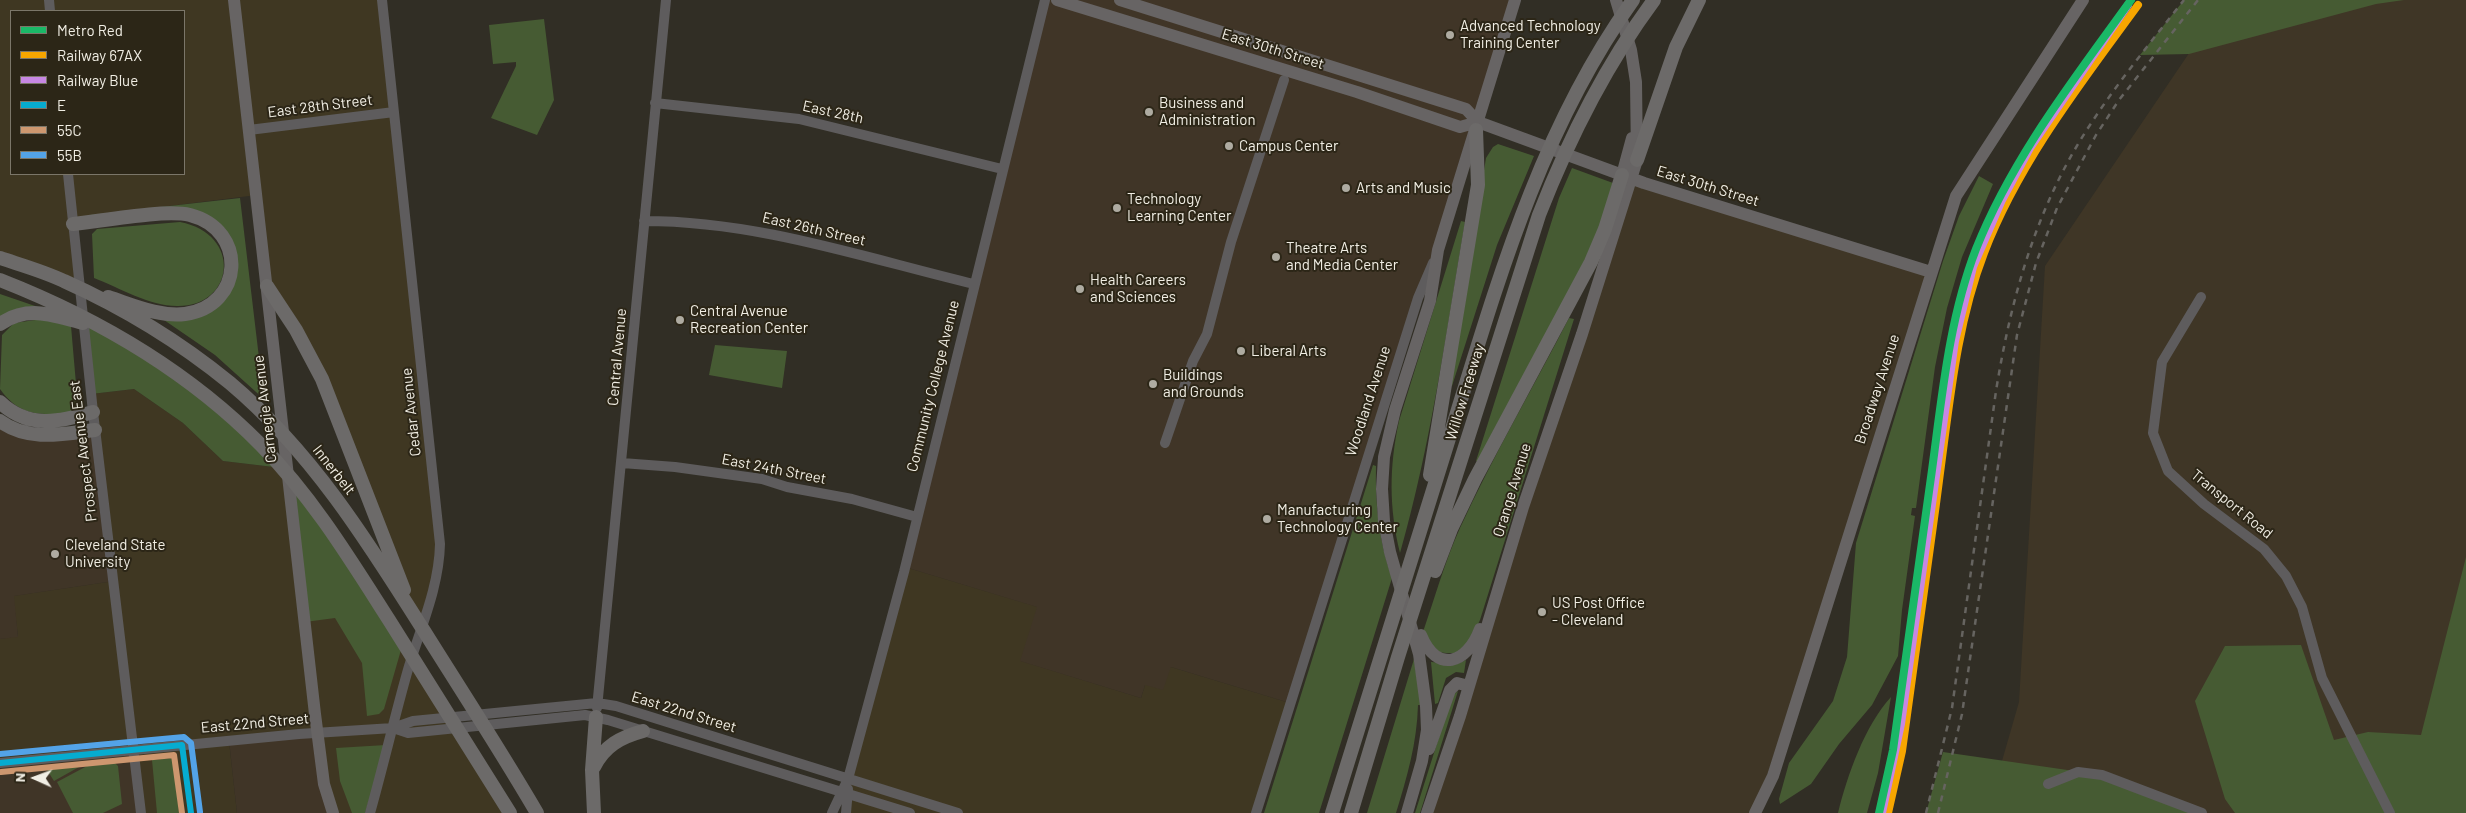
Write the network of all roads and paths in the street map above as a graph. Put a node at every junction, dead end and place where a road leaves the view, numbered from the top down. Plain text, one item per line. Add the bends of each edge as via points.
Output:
1 (234, 0) edge
2 (382, 0) edge
3 (666, 0) edge
4 (1045, 0) edge
5 (1057, 0) edge
6 (1120, 0) edge
7 (1514, 0) edge
8 (1616, 0) edge
9 (1633, 0) edge
10 (1654, 0) edge
11 (1699, 0) edge
12 (2083, 0) edge
13 (1284, 80) dead end
14 (655, 103) junction
15 (394, 112) junction
16 (1477, 126) junction
17 (1636, 126) junction
18 (249, 130) junction
19 (1637, 160) junction
20 (1002, 169) junction
21 (68, 175) edge
22 (1626, 176) junction
23 (644, 221) junction
24 (73, 224) junction
25 (1438, 250) junction
26 (0, 258) edge
27 (1931, 272) junction
28 (0, 280) edge
29 (63, 280) junction
30 (974, 284) junction
31 (267, 286) junction
32 (2201, 297) dead end
33 (0, 324) edge
34 (108, 330) junction
35 (0, 402) edge
36 (93, 412) junction
37 (0, 421) edge
38 (96, 430) junction
39 (1165, 443) dead end
40 (622, 463) junction
41 (1522, 507) junction
42 (917, 517) junction
43 (1423, 522) junction
44 (1426, 584) junction
45 (1404, 594) junction
46 (420, 614) junction
47 (1469, 686) junction
48 (597, 702) junction
49 (596, 717) junction
50 (393, 728) junction
51 (643, 731) junction
52 (318, 733) junction
53 (134, 750) junction
54 (0, 763) edge
55 (592, 770) junction
56 (1418, 776) junction
57 (848, 779) junction
58 (2048, 784) dead end
59 (844, 792) junction
60 (536, 811) edge
61 (141, 813) edge
62 (333, 813) edge
63 (370, 813) edge
64 (510, 813) edge
65 (594, 813) edge
66 (832, 813) edge
67 (846, 813) edge
68 (910, 813) edge
69 (958, 813) edge
70 (1256, 813) edge
71 (1332, 813) edge
72 (1352, 813) edge
73 (1407, 813) edge
74 (1427, 813) edge
75 (1755, 813) edge
76 (2202, 813) edge
77 (2390, 813) edge

1 - 18 main road, Carnegie Avenue
2 - 15 street, Cedar Avenue
3 - 14 street, Central Avenue
4 - 20 street, Community College Avenue
5 - 16 main road, East 30th Street via 1460,127
6 - 16 main road, East 30th Street via 1466,109
7 - 16 main road, Woodland Avenue
8 - 17 main road via 1634,64
9 - 43 highway, Willow Freeway via 1574,94 1534,182
10 - 44 highway, Willow Freeway via 1604,75 1551,185 1518,274
11 - 19 highway via 1676,47
12 - 27 main road, Broadway Avenue via 1961,187
13 - 39 street via 1231,242 1207,334 1194,358
14 - 20 street, East 28th via 799,119
14 - 23 street, Central Avenue
15 - 18 street, East 28th Street
15 - 46 street, Cedar Avenue via 440,544 438,569
16 - 22 main road, East 30th Street
16 - 25 main road, Woodland Avenue
16 - 43 highway via 1478,184
17 - 19 main road
17 - 22 main road
18 - 31 main road, Carnegie Avenue
19 - 22 main road
20 - 30 street, Community College Avenue
21 - 24 street, Prospect Avenue East
22 - 27 main road, East 30th Street
22 - 41 main road, Orange Avenue via 1582,334
22 - 44 highway via 1596,251 1463,503
23 - 30 street, East 26th Street via 756,230 788,236
23 - 40 street, Central Avenue
24 - 29 highway via 168,214 190,215 219,231 231,252 232,264 227,286 221,295 212,304 185,314 144,309
24 - 36 street, Prospect Avenue East
25 - 45 main road via 1430,300 1391,425 1382,473 1384,521
25 - 70 street, Woodland Avenue via 1418,298
26 - 29 highway, Innerbelt
27 - 75 main road, Broadway Avenue via 1773,776
28 - 34 highway
29 - 46 highway, Innerbelt via 177,345 253,405 301,453 341,503
30 - 42 street, Community College Avenue
31 - 46 highway via 296,330 322,379
31 - 52 main road, Carnegie Avenue
32 - 77 street, Transport Road via 2162,362 2153,433 2168,471 2204,504 2264,549 2286,576 2302,607 2322,678
33 - 34 highway via 11,316 29,312 47,313
34 - 64 highway via 162,362 214,402 261,445 304,494 342,545
35 - 36 highway via 19,417 34,421 50,422
36 - 38 street, Prospect Avenue East
37 - 38 highway via 24,433 40,435
38 - 53 street, Prospect Avenue East
40 - 42 street, East 24th Street via 762,479 792,488 852,498
40 - 48 street, Central Avenue
41 - 45 main road via 1504,551 1475,642 1465,654 1448,660 1431,654
41 - 47 main road, Orange Avenue
42 - 57 street, Community College Avenue
43 - 71 highway, Willow Freeway
44 - 72 highway
45 - 56 main road via 1419,654 1426,706 1427,730
46 - 50 street, Cedar Avenue
46 - 60 highway, Innerbelt
47 - 56 main road via 1457,684 1450,690
47 - 74 main road, Orange Avenue
48 - 49 street, Central Avenue
48 - 50 street, East 22nd Street via 413,721
48 - 57 street, East 22nd Street
49 - 50 street, East 22nd Street via 566,715 408,733
49 - 51 street, East 22nd Street
49 - 55 highway
50 - 52 street, East 22nd Street
50 - 63 street, Cedar Avenue
51 - 55 highway via 625,736 609,746
51 - 59 street, East 22nd Street
52 - 53 street, East 22nd Street
52 - 62 main road, Carnegie Avenue via 324,784
53 - 54 street, East 22nd Street
53 - 61 street, Prospect Avenue East
55 - 65 highway
56 - 73 main road
57 - 59 street, Community College Avenue
57 - 69 street, East 22nd Street
58 - 76 street via 2078,772 2102,775
59 - 66 street, Community College Avenue
59 - 67 street
59 - 68 street, East 22nd Street

